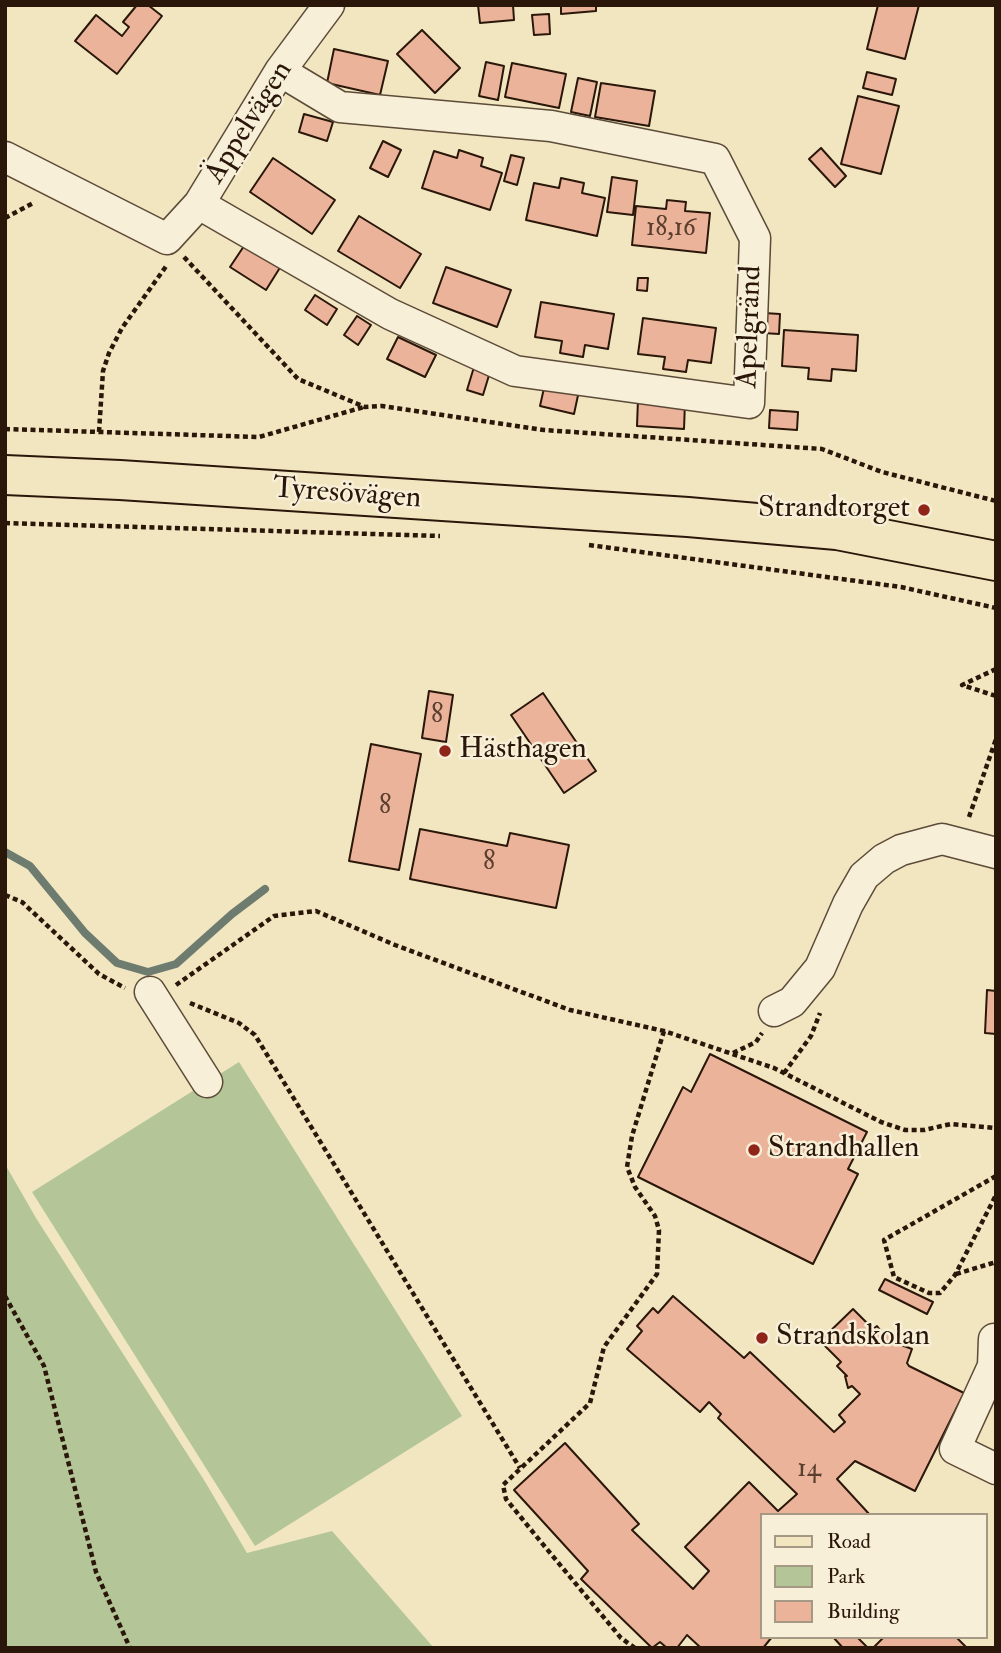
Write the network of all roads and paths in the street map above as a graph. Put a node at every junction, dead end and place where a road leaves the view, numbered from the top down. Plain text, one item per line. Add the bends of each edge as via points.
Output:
1 (329, 5) edge
2 (280, 71) junction
3 (5, 157) edge
4 (199, 204) junction
5 (172, 244) junction
6 (365, 407) junction
7 (5, 429) edge
8 (99, 432) junction
9 (5, 475) edge
10 (996, 501) edge
11 (688, 517) junction
12 (5, 523) edge
13 (446, 536) dead end
14 (576, 544) dead end
15 (996, 561) edge
16 (996, 580) edge
17 (996, 608) edge
18 (996, 669) edge
19 (996, 696) edge
20 (996, 739) edge
21 (961, 842) junction
22 (996, 853) edge
23 (5, 895) edge
24 (159, 991) junction
25 (822, 1009) dead end
26 (774, 1012) joint
27 (664, 1031) junction
28 (732, 1053) junction
29 (785, 1073) junction
30 (207, 1082) dead end
31 (996, 1128) edge
32 (996, 1176) edge
33 (996, 1195) edge
34 (996, 1262) edge
35 (955, 1275) junction
36 (5, 1296) edge
37 (994, 1339) dead end
38 (520, 1468) junction
39 (996, 1469) edge
40 (130, 1648) edge
41 (635, 1648) edge

1 - 2 street, Äppelvägen
2 - 4 street, Äppelvägen
2 - 4 street, Apelgränd via 340,107 551,126 715,159 755,238 749,403 515,371 390,314
3 - 5 street
4 - 5 street, Äppelvägen
5 - 6 path via 298,379
5 - 8 path via 109,353 103,371
6 - 8 path via 259,437
6 - 10 path via 544,430 822,449 882,472
7 - 8 path
9 - 11 main road, Tyresövägen
11 - 15 main road, Tyresövägen via 837,530
11 - 16 main road, Tyresövägen
12 - 13 path
14 - 17 path via 901,587
18 - 19 path via 962,685
20 - 21 path
21 - 22 street
21 - 26 street via 942,839 901,850 864,876 820,968 792,1002
23 - 24 path via 22,902 99,974 131,992
24 - 27 path via 274,916 316,911 570,1010
24 - 30 street
24 - 38 path via 239,1023 255,1035
25 - 29 path via 811,1036
26 - 28 path via 756,1042
27 - 28 path
27 - 38 path via 632,1136 628,1167 635,1187 656,1216 657,1274 604,1347 590,1403
28 - 29 path
29 - 31 path via 905,1130 951,1124
32 - 35 path via 884,1240 894,1276 929,1293 940,1293
33 - 35 path
34 - 35 path
36 - 40 path via 44,1366 96,1572
37 - 39 street via 993,1366 955,1449
38 - 41 path via 503,1485 506,1499 621,1639

